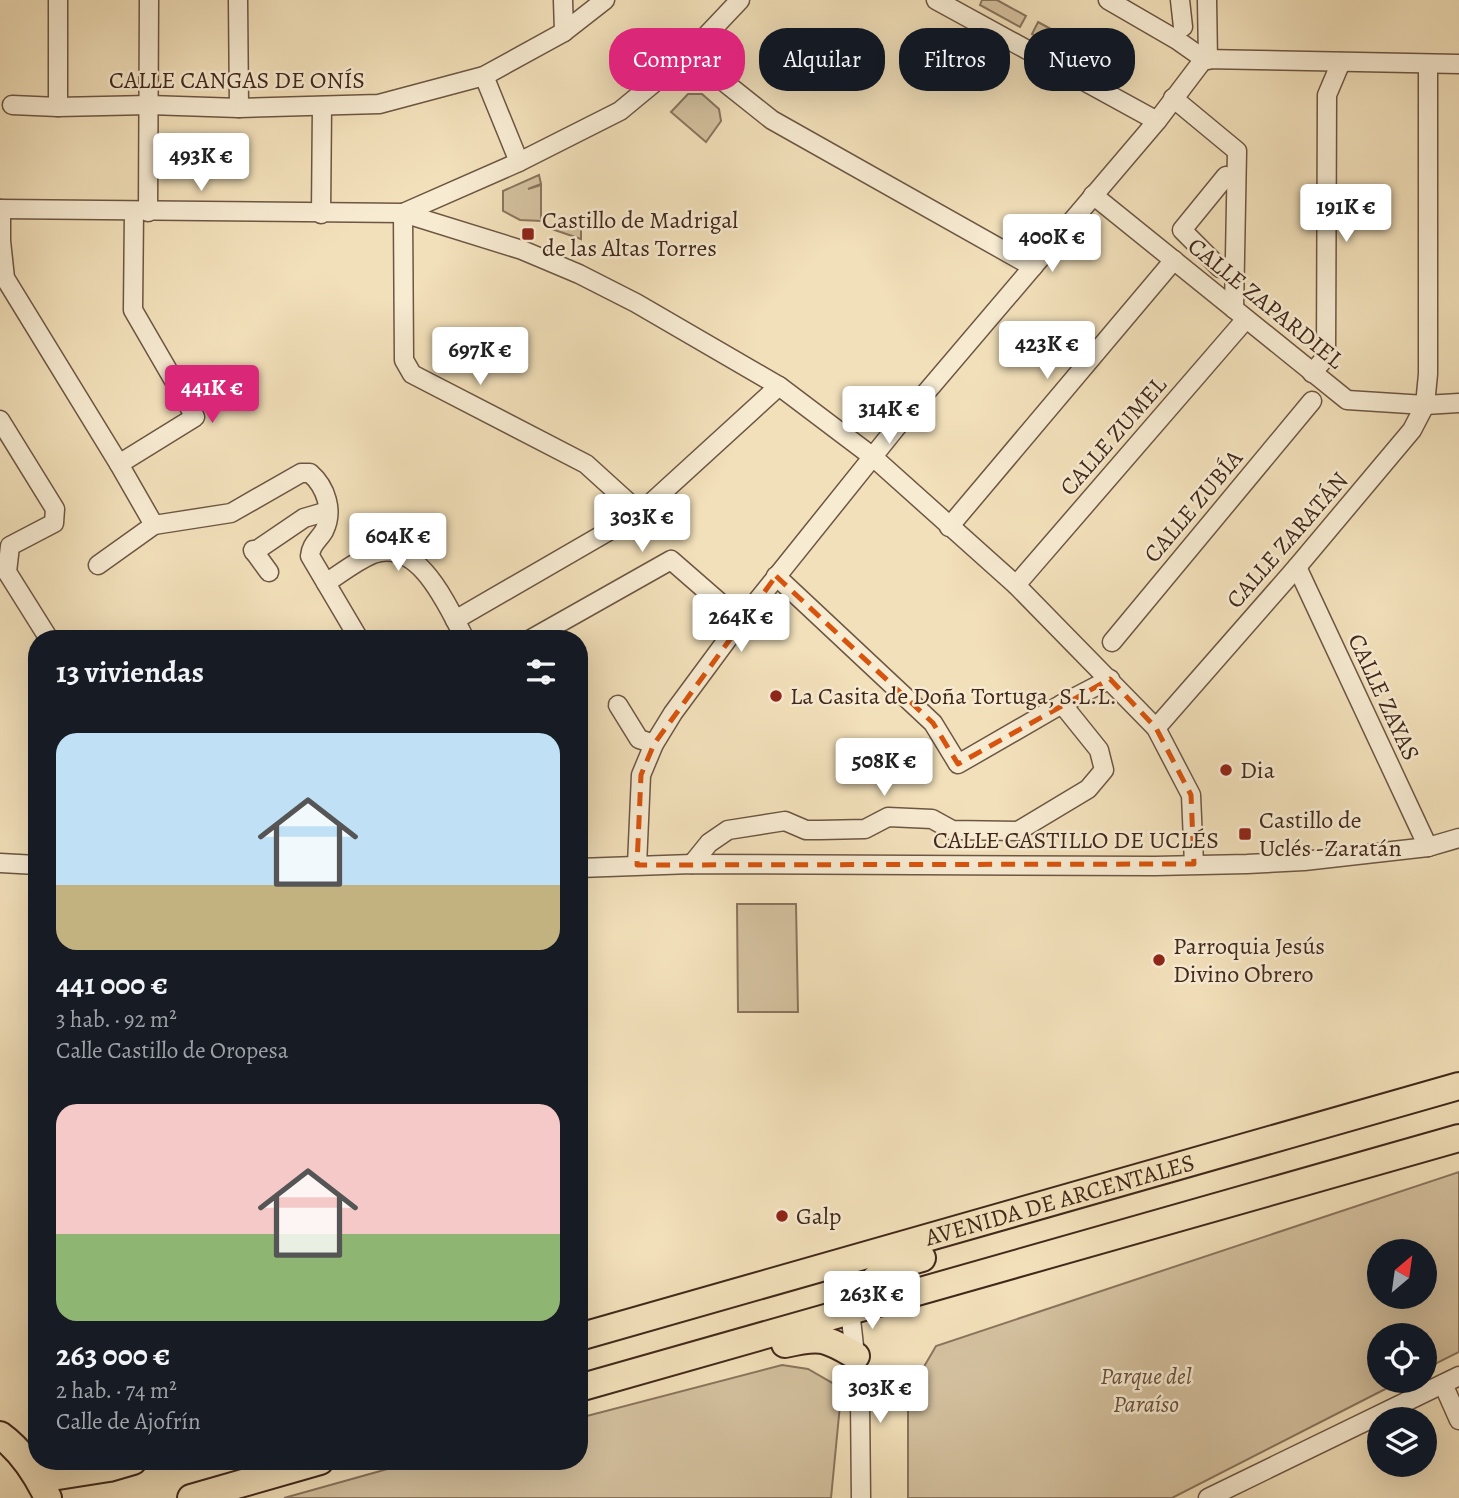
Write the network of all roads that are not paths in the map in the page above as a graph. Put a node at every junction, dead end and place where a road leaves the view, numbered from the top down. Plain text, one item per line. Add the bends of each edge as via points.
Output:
1 (58, 0) edge
2 (149, 0) edge
3 (238, 0) edge
4 (564, 0) edge
5 (605, 0) edge
6 (740, 0) edge
7 (936, 0) edge
8 (1180, 0) edge
9 (1207, 0) edge
10 (1117, 2) edge
11 (1183, 27) dead end
12 (714, 28) edge
13 (564, 32) junction
14 (1206, 60) junction
15 (1341, 62) junction
16 (1427, 64) junction
17 (1459, 64) edge
18 (484, 76) junction
19 (644, 91) edge
20 (736, 91) edge
21 (1173, 98) junction
22 (12, 105) dead end
23 (149, 105) junction
24 (323, 106) junction
25 (58, 107) junction
26 (239, 108) junction
27 (1157, 121) junction
28 (519, 162) junction
29 (1226, 176) dead end
30 (1093, 195) junction
31 (1, 209) edge
32 (141, 211) junction
33 (403, 213) junction
34 (321, 214) junction
35 (1174, 260) junction
36 (1033, 267) junction
37 (1220, 268) dead end
38 (1240, 314) junction
39 (1312, 373) junction
40 (779, 386) junction
41 (1312, 401) dead end
42 (1459, 403) edge
43 (1425, 405) junction
44 (0, 420) edge
45 (873, 457) junction
46 (119, 464) junction
47 (328, 511) junction
48 (640, 513) junction
49 (154, 524) junction
50 (949, 527) junction
51 (98, 565) dead end
52 (1297, 567) junction
53 (268, 572) dead end
54 (776, 576) junction
55 (326, 583) junction
56 (1016, 585) junction
57 (455, 620) junction
58 (741, 621) junction
59 (43, 630) edge
60 (354, 630) edge
61 (460, 630) edge
62 (547, 630) edge
63 (1112, 642) dead end
64 (1110, 679) junction
65 (1062, 704) junction
66 (618, 705) dead end
67 (1156, 728) junction
68 (654, 744) junction
69 (1459, 838) edge
70 (1428, 847) junction
71 (0, 863) edge
72 (692, 864) junction
73 (1194, 864) junction
74 (28, 865) edge
75 (637, 865) junction
76 (588, 868) edge
77 (1459, 1086) edge
78 (1459, 1138) edge
79 (1115, 1185) junction
80 (828, 1268) junction
81 (850, 1310) junction
82 (588, 1335) edge
83 (856, 1356) junction
84 (686, 1357) junction
85 (1451, 1380) edge
86 (588, 1385) edge
87 (1459, 1420) edge
88 (0, 1435) edge
89 (28, 1463) edge
90 (32, 1470) edge
91 (102, 1470) edge
92 (289, 1470) edge
93 (43, 1488) edge
94 (191, 1498) edge
95 (862, 1498) edge
96 (1208, 1498) edge

1 - 25 street
2 - 23 street
3 - 26 street
4 - 13 street
5 - 13 street, CALLE CANGAS DE ONÍS
6 - 12 street
7 - 27 street
8 - 11 street
9 - 14 street
10 - 14 street
13 - 18 street, CALLE CANGAS DE ONÍS
14 - 15 street
14 - 21 street
15 - 16 street
15 - 39 street via 1327,96 1326,356
16 - 17 street
16 - 43 street
18 - 24 street, CALLE CANGAS DE ONÍS via 379,104
18 - 28 street
19 - 28 street via 620,111
20 - 36 street via 772,120
21 - 27 street
21 - 38 street via 1237,151
22 - 25 street, CALLE CANGAS DE ONÍS
23 - 25 street, CALLE CANGAS DE ONÍS
23 - 26 street, CALLE CANGAS DE ONÍS
23 - 32 street
24 - 26 street, CALLE CANGAS DE ONÍS
24 - 34 street
27 - 30 street
28 - 33 street
29 - 37 street via 1182,230
30 - 35 street, CALLE ZAPARDIEL
30 - 36 street
31 - 32 street
31 - 46 street via 5,278
32 - 34 street
32 - 46 street via 133,310 195,417
33 - 34 street
33 - 40 street via 509,246 579,274
33 - 48 street via 404,360 412,374 586,464
35 - 38 street, CALLE ZAPARDIEL
35 - 50 street
36 - 45 street
38 - 39 street, CALLE ZAPARDIEL
38 - 56 street, CALLE ZUMEL
39 - 43 street, CALLE ZAPARDIEL via 1347,400
40 - 45 street
40 - 48 street
41 - 63 street, CALLE ZUBÍA
42 - 43 street
43 - 52 street, CALLE ZARATÁN via 1412,430
44 - 59 street via 55,509 54,523 10,546 7,572
45 - 50 street
45 - 54 street
46 - 49 street
47 - 49 street via 318,480 301,473 231,513
47 - 53 street via 304,518 254,551
47 - 55 street via 324,531 311,547 310,556
48 - 57 street
49 - 51 street
50 - 56 street
52 - 67 street, CALLE ZARATÁN
52 - 70 street, CALLE ZAYAS
54 - 58 street
54 - 65 street via 933,723 958,764
55 - 57 street via 372,555 387,551 407,555 428,577
55 - 60 street
56 - 64 street
57 - 61 street
58 - 62 street via 671,560
58 - 68 street
64 - 65 street
64 - 67 street
65 - 72 street, CALLE CASTILLO DE UCLÉS via 1100,750 1104,770 1088,789 1018,831 953,830 932,819 888,817 865,829 806,830 785,821 729,830 709,843
66 - 68 street via 639,739
67 - 73 street via 1191,795
68 - 75 street via 641,775
69 - 70 street, CALLE CASTILLO DE UCLÉS
70 - 73 street, CALLE CASTILLO DE UCLÉS via 1304,861
71 - 74 street
72 - 73 street, CALLE CASTILLO DE UCLÉS
72 - 75 street, CALLE CASTILLO DE UCLÉS
75 - 76 street, CALLE CASTILLO DE UCLÉS
77 - 79 main road, AVENIDA DE ARCENTALES
78 - 81 main road, AVENIDA DE ARCENTALES
79 - 80 main road, AVENIDA DE ARCENTALES
79 - 81 main road via 1088,1206 1040,1224 893,1266 868,1283
80 - 81 street
80 - 82 main road, AVENIDA DE ARCENTALES
81 - 83 street
81 - 84 main road, AVENIDA DE ARCENTALES
83 - 84 main road via 836,1344 812,1338 705,1366
83 - 95 street
84 - 86 main road, AVENIDA DE ARCENTALES
85 - 87 street
85 - 96 street
88 - 89 main road
90 - 93 main road
91 - 93 main road
92 - 94 main road

